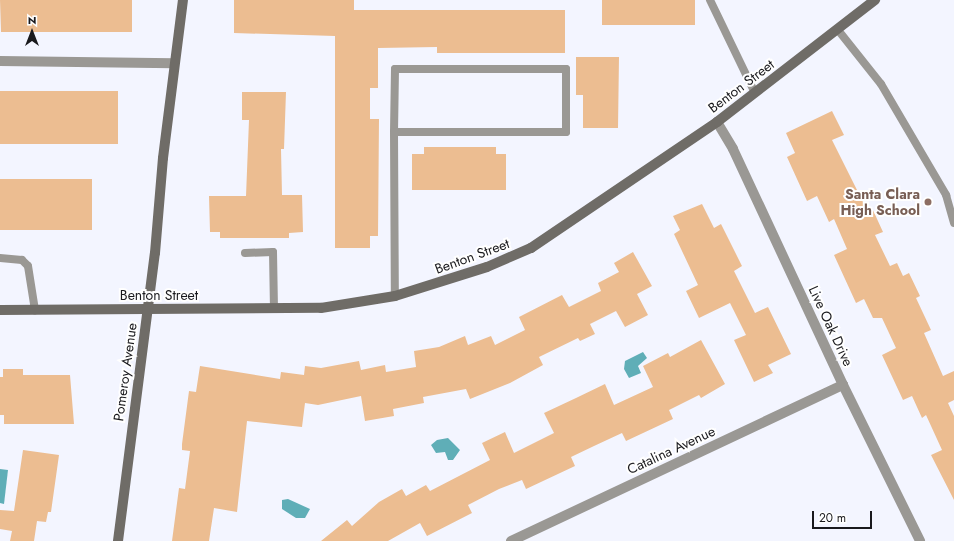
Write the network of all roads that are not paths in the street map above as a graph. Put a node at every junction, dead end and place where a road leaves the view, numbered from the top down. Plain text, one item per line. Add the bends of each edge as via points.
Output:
1 (183, 0) edge
2 (710, 0) edge
3 (875, 0) edge
4 (838, 30) junction
5 (0, 61) edge
6 (174, 63) junction
7 (755, 93) junction
8 (717, 122) junction
9 (394, 132) junction
10 (954, 223) edge
11 (245, 253) dead end
12 (0, 258) edge
13 (395, 296) junction
14 (147, 309) junction
15 (274, 309) junction
16 (0, 310) edge
17 (35, 310) junction
18 (842, 385) junction
19 (118, 541) edge
20 (511, 541) edge
21 (920, 541) edge

1 - 6 main road, Pomeroy Avenue
2 - 7 lane
3 - 4 main road, Benton Street
4 - 7 main road, Benton Street
4 - 10 lane via 881,84 946,195
5 - 6 street
6 - 14 main road, Pomeroy Avenue
7 - 8 main road, Benton Street
8 - 13 main road, Benton Street via 531,248 487,267
8 - 18 street, Live Oak Drive via 733,149
9 - 9 lane via 395,70 566,70 566,132
9 - 13 lane
11 - 15 lane via 273,252
12 - 17 lane via 22,260 28,266
13 - 15 main road, Benton Street via 321,308
14 - 15 main road, Benton Street
14 - 17 main road, Benton Street
14 - 19 main road, Pomeroy Avenue
16 - 17 main road, Benton Street
18 - 20 street, Catalina Avenue
18 - 21 street, Live Oak Drive

